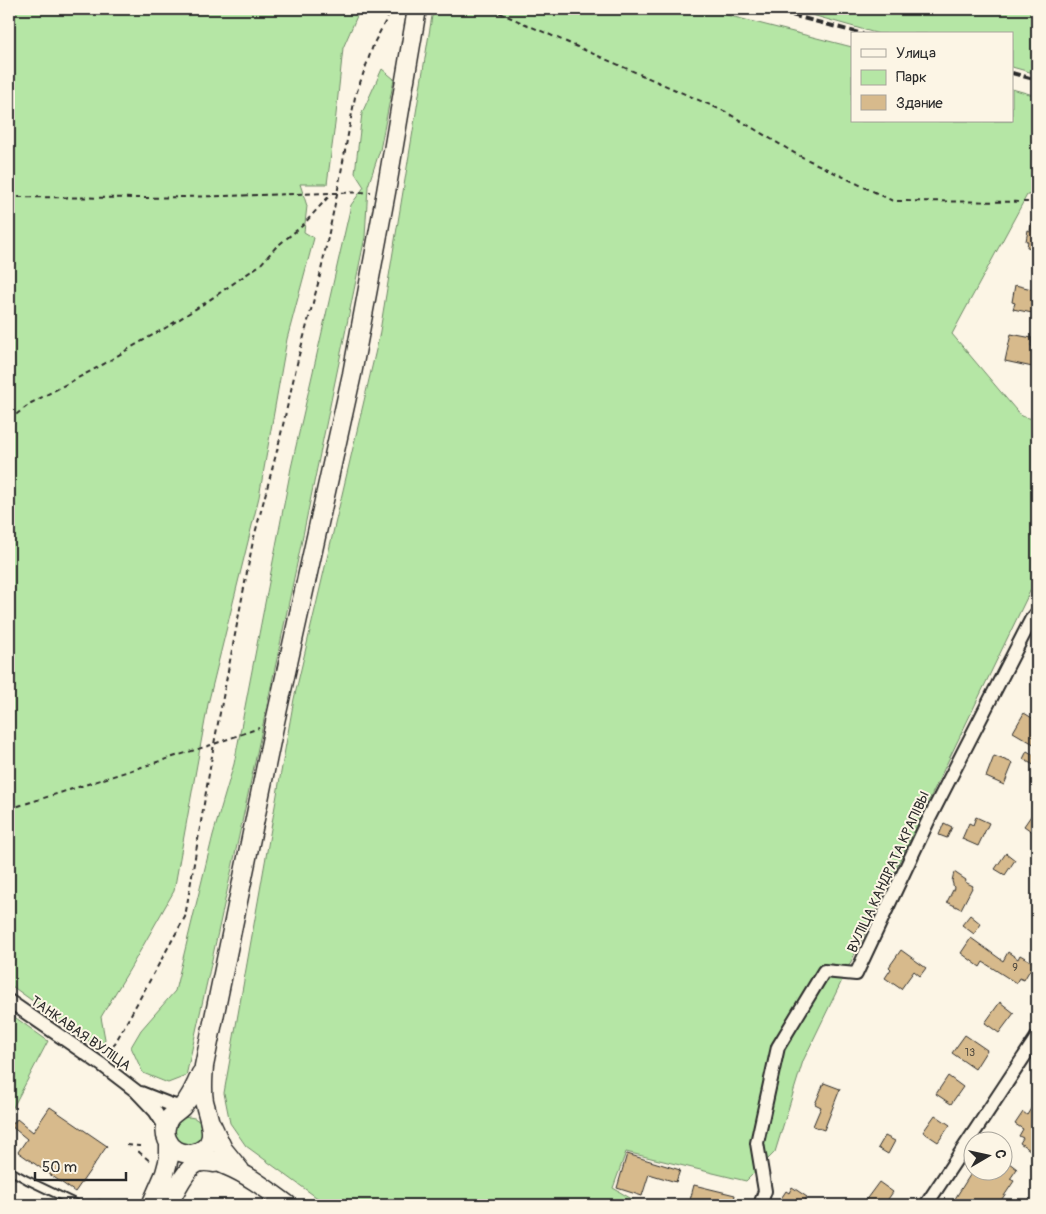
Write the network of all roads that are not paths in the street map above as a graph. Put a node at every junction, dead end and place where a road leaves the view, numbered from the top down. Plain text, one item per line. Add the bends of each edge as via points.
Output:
1 (417, 9) edge
2 (1037, 613) edge
3 (9, 1001) edge
4 (1037, 1037) edge
5 (204, 1066) junction
6 (136, 1091) junction
7 (182, 1108) junction
8 (210, 1121) junction
9 (167, 1135) junction
10 (192, 1154) junction
11 (217, 1163) junction
12 (9, 1170) edge
13 (242, 1173) junction
14 (79, 1205) edge
15 (150, 1205) edge
16 (166, 1205) edge
17 (288, 1205) edge
18 (760, 1205) edge
19 (926, 1205) edge

1 - 5 main road via 352,374 275,722
2 - 18 street, ВУЛІЦА КАНДРАТА КРАПІВЫ via 929,819 856,974 824,971 778,1047 757,1143 765,1191
3 - 6 street, ТАНКАВАЯ ВУЛІЦА
4 - 19 street
5 - 7 main road
5 - 8 main road via 204,1100
6 - 7 street, ТАНКАВАЯ ВУЛІЦА
6 - 9 street, ТАНКАВАЯ ВУЛІЦА via 155,1112
7 - 8 main road via 202,1111
7 - 9 main road via 170,1116
8 - 10 main road via 210,1139 202,1150
8 - 13 main road via 223,1150
9 - 10 main road via 175,1150
9 - 15 main road via 170,1158
10 - 11 main road
10 - 16 main road via 182,1166
11 - 13 main road
11 - 16 main road via 193,1165
12 - 14 lane
13 - 17 main road

